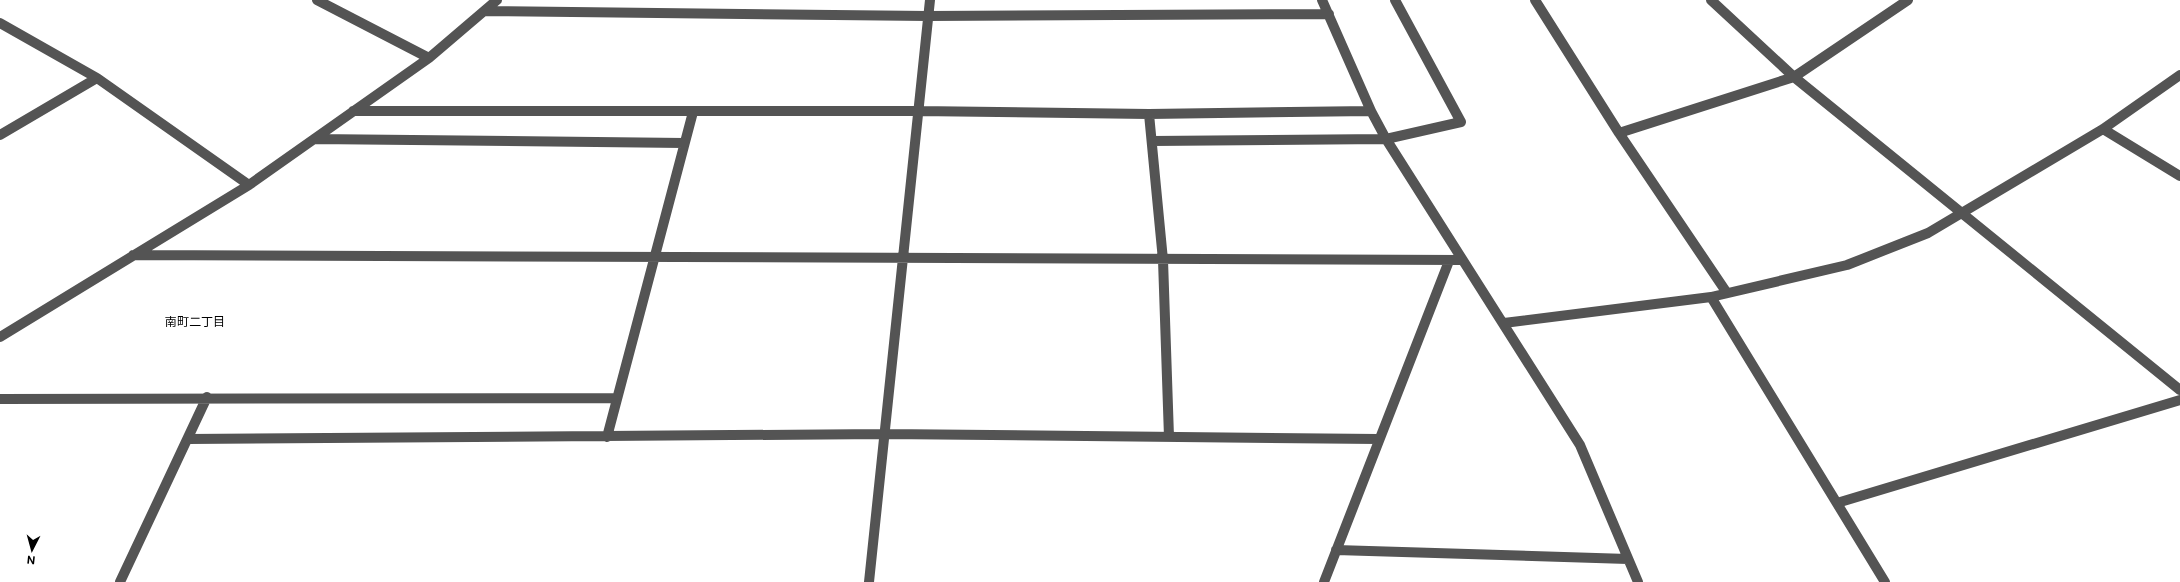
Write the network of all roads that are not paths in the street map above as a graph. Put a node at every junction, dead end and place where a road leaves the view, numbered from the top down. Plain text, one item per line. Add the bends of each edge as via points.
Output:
1 (317, 0) edge
2 (497, 0) edge
3 (930, 0) edge
4 (1322, 0) edge
5 (1395, 0) edge
6 (1535, 0) edge
7 (1711, 0) edge
8 (1908, 0) edge
9 (484, 11) junction
10 (1329, 14) junction
11 (928, 16) junction
12 (0, 23) edge
13 (429, 58) junction
14 (2180, 75) edge
15 (1794, 77) junction
16 (97, 78) junction
17 (353, 111) junction
18 (918, 111) junction
19 (1371, 111) junction
20 (692, 112) junction
21 (1149, 114) junction
22 (2103, 129) junction
23 (1619, 133) junction
24 (0, 135) edge
25 (314, 139) junction
26 (1386, 139) junction
27 (1152, 141) junction
28 (684, 143) junction
29 (2180, 176) edge
30 (249, 185) junction
31 (1961, 213) junction
32 (133, 255) junction
33 (654, 258) junction
34 (902, 258) junction
35 (1163, 260) junction
36 (1462, 260) junction
37 (1449, 261) junction
38 (1727, 294) junction
39 (1712, 297) junction
40 (1504, 322) junction
41 (0, 337) edge
42 (2180, 390) edge
43 (207, 397) junction
44 (617, 398) junction
45 (0, 399) edge
46 (2180, 400) edge
47 (886, 434) junction
48 (607, 437) junction
49 (1170, 437) junction
50 (188, 438) junction
51 (1378, 439) junction
52 (1837, 503) junction
53 (1336, 550) junction
54 (1628, 559) junction
55 (120, 582) edge
56 (869, 582) edge
57 (1324, 582) edge
58 (1638, 582) edge
59 (1886, 582) edge

1 - 13 street
2 - 9 street
3 - 11 street
4 - 10 street
5 - 26 street via 1461,122
6 - 23 street
7 - 15 street
8 - 15 street
9 - 11 street
9 - 13 street
10 - 11 street
10 - 19 street
11 - 18 street
12 - 16 street
13 - 17 street
14 - 22 street
15 - 23 street
15 - 31 street
16 - 24 street
16 - 30 street
17 - 20 street
17 - 25 street
18 - 20 street
18 - 21 street
18 - 34 street
19 - 21 street
19 - 26 street
20 - 28 street
21 - 27 street
22 - 29 street
22 - 31 street
23 - 38 street
25 - 28 street
25 - 30 street
26 - 27 street
26 - 36 street
27 - 35 street
28 - 33 street
30 - 32 street
31 - 38 street via 1928,232 1847,265
31 - 42 street
32 - 33 street
32 - 41 street
33 - 34 street
33 - 44 street
34 - 35 street
34 - 47 street
35 - 37 street
35 - 49 street
36 - 37 street
36 - 40 street
37 - 51 street
38 - 39 street
39 - 40 street
39 - 52 street
40 - 54 street via 1580,445
43 - 44 street
43 - 45 street
43 - 50 street
44 - 48 street
46 - 52 street
47 - 48 street
47 - 49 street
47 - 56 street
48 - 50 street
49 - 51 street
50 - 55 street
51 - 53 street
52 - 59 street
53 - 54 street
53 - 57 street
54 - 58 street

